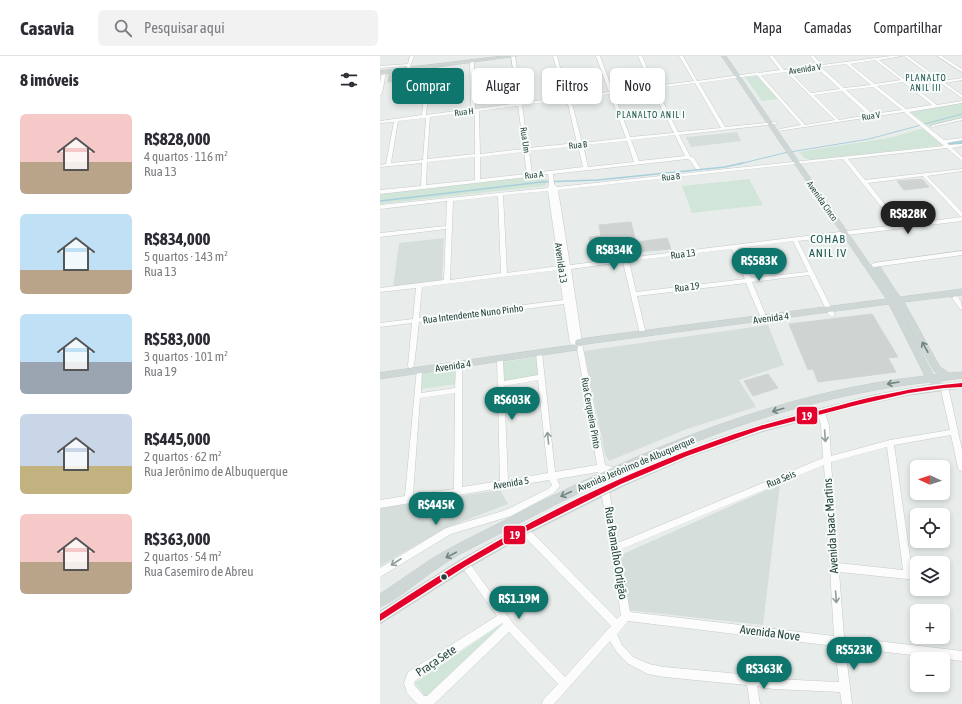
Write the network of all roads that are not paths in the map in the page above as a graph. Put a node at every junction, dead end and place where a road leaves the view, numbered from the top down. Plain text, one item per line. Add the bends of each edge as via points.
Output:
1 (380, 56) edge
2 (386, 56) edge
3 (412, 56) edge
4 (512, 56) edge
5 (556, 56) edge
6 (598, 56) edge
7 (640, 56) edge
8 (681, 56) edge
9 (724, 56) edge
10 (729, 56) edge
11 (771, 56) edge
12 (812, 56) edge
13 (855, 56) edge
14 (885, 56) edge
15 (900, 56) edge
16 (906, 56) edge
17 (939, 56) edge
18 (876, 59) junction
19 (859, 60) junction
20 (472, 61) junction
21 (846, 63) junction
22 (819, 66) junction
23 (380, 67) edge
24 (409, 67) junction
25 (429, 67) junction
26 (559, 68) edge
27 (645, 68) edge
28 (784, 70) junction
29 (962, 72) edge
30 (382, 73) edge
31 (758, 74) junction
32 (741, 77) junction
33 (935, 77) junction
34 (962, 79) edge
35 (904, 81) junction
36 (942, 82) junction
37 (696, 83) junction
38 (873, 85) junction
39 (665, 87) edge
40 (843, 89) junction
41 (610, 91) edge
42 (380, 94) edge
43 (810, 94) junction
44 (961, 96) edge
45 (542, 102) edge
46 (962, 102) edge
47 (569, 104) edge
48 (615, 104) edge
49 (662, 104) edge
50 (520, 105) junction
51 (936, 106) junction
52 (475, 110) junction
53 (904, 111) junction
54 (426, 116) junction
55 (872, 116) junction
56 (962, 118) edge
57 (396, 120) junction
58 (956, 120) junction
59 (838, 121) junction
60 (380, 122) edge
61 (773, 124) junction
62 (962, 125) edge
63 (804, 126) junction
64 (932, 126) dead end
65 (724, 129) junction
66 (780, 130) junction
67 (676, 134) junction
68 (628, 140) junction
69 (962, 140) edge
70 (580, 145) junction
71 (945, 145) junction
72 (962, 145) edge
73 (788, 146) junction
74 (527, 151) junction
75 (478, 156) junction
76 (688, 157) junction
77 (845, 158) junction
78 (798, 160) junction
79 (962, 160) edge
80 (424, 161) junction
81 (637, 163) junction
82 (962, 164) edge
83 (388, 165) junction
84 (380, 166) edge
85 (698, 168) dead end
86 (586, 169) junction
87 (962, 170) edge
88 (924, 175) junction
89 (530, 176) junction
90 (478, 182) junction
91 (864, 182) junction
92 (552, 183) junction
93 (423, 188) junction
94 (380, 192) edge
95 (500, 194) junction
96 (450, 199) junction
97 (380, 207) edge
98 (962, 216) edge
99 (962, 219) edge
100 (449, 227) junction
101 (900, 227) junction
102 (849, 234) junction
103 (380, 235) edge
104 (795, 240) junction
105 (735, 248) junction
106 (962, 253) edge
107 (626, 261) junction
108 (874, 265) junction
109 (564, 268) junction
110 (811, 273) junction
111 (504, 275) junction
112 (748, 280) junction
113 (447, 282) junction
114 (419, 286) junction
115 (380, 290) edge
116 (962, 292) edge
117 (634, 294) junction
118 (959, 297) edge
119 (569, 302) junction
120 (897, 304) junction
121 (962, 308) edge
122 (831, 312) junction
123 (416, 321) junction
124 (765, 321) junction
125 (743, 324) junction
126 (380, 325) edge
127 (643, 334) junction
128 (577, 345) junction
129 (539, 353) junction
130 (480, 359) junction
131 (500, 359) junction
132 (460, 365) junction
133 (415, 368) junction
134 (380, 370) edge
135 (396, 371) junction
136 (962, 375) edge
137 (380, 376) edge
138 (948, 376) junction
139 (542, 377) junction
140 (931, 378) junction
141 (501, 384) junction
142 (962, 385) edge
143 (944, 386) junction
144 (459, 390) junction
145 (417, 396) junction
146 (821, 412) junction
147 (954, 432) junction
148 (890, 443) junction
149 (827, 460) junction
150 (962, 468) edge
151 (602, 472) junction
152 (552, 477) junction
153 (504, 484) junction
154 (605, 490) junction
155 (458, 492) junction
156 (409, 499) junction
157 (380, 504) edge
158 (511, 518) junction
159 (524, 530) junction
160 (615, 548) junction
161 (910, 563) edge
162 (466, 564) junction
163 (834, 567) junction
164 (380, 573) edge
165 (910, 575) edge
166 (380, 601) edge
167 (626, 616) junction
168 (503, 617) junction
169 (380, 618) edge
170 (509, 625) junction
171 (614, 630) junction
172 (839, 641) junction
173 (962, 656) edge
174 (750, 680) junction
175 (565, 684) junction
176 (845, 687) junction
177 (547, 704) edge
178 (755, 704) edge
179 (847, 704) edge

1 - 2 street
3 - 24 street
4 - 20 main road
4 - 50 street, Rua Um
5 - 26 street
6 - 41 street
7 - 27 street
8 - 37 street
9 - 32 main road, Avenida Cinco
10 - 32 main road, Avenida Cinco
11 - 28 street
12 - 22 street
13 - 19 street
14 - 19 street, Avenida V
15 - 18 street, Avenida V
16 - 33 street
17 - 29 street
18 - 21 street, Avenida V
18 - 35 street
19 - 22 street, Avenida V
20 - 25 main road
20 - 52 street
21 - 22 street, Avenida V
21 - 38 street
22 - 28 street, Avenida V
22 - 40 street
23 - 24 street
24 - 25 main road
24 - 30 main road
25 - 54 street
28 - 31 street, Avenida V
28 - 43 street
30 - 42 street
31 - 32 street, Avenida V
31 - 63 street
32 - 37 street, Rua H
32 - 61 main road, Avenida Cinco
33 - 35 street
33 - 36 street
34 - 36 street
35 - 38 street
35 - 51 street
36 - 44 street
37 - 39 street, Rua H
37 - 65 street
38 - 40 street
38 - 53 street
40 - 43 street
40 - 55 street
43 - 59 street
45 - 50 street, Rua H
46 - 51 street, Rua V
47 - 70 street
48 - 68 street
49 - 67 street
50 - 52 street, Rua H
50 - 74 street, Rua Um
51 - 53 street, Rua V
52 - 54 street, Rua H
52 - 75 street
53 - 55 street, Rua V
53 - 71 street
54 - 57 street, Rua H
54 - 80 street
55 - 59 street, Rua V
56 - 58 street
57 - 60 street, Rua H
57 - 83 street
58 - 62 street
58 - 64 street
59 - 63 street, Rua V
61 - 65 street, Rua B
61 - 66 main road, Avenida Cinco
61 - 73 main road, Avenida Cinco
63 - 66 street, Rua V
65 - 67 street, Rua B
66 - 73 main road, Avenida Cinco
67 - 68 street, Rua B
67 - 76 street
68 - 70 street, Rua B
68 - 81 street
69 - 71 street
70 - 74 street, Rua B
70 - 86 street
71 - 72 street, Rua 8
71 - 77 street, Rua 8
71 - 79 street
71 - 82 street
73 - 78 main road, Avenida Cinco
74 - 75 street, Rua B
74 - 89 street, Rua Um
75 - 80 street, Rua B
75 - 90 street
76 - 81 street, Rua A
76 - 85 street
77 - 78 street, Rua 8
77 - 91 street
78 - 92 street, Rua 8
78 - 102 main road, Avenida Cinco
80 - 83 street, Rua B
80 - 93 street
81 - 86 street, Rua A
83 - 84 street, Rua B
86 - 92 street, Rua A
87 - 88 street
88 - 91 street
88 - 98 street
89 - 90 street, Rua A
89 - 92 street, Rua A
90 - 93 street, Rua A
91 - 101 street
92 - 95 street, Rua 8
92 - 109 street, Avenida 13
93 - 94 street, Rua A
95 - 96 street, Rua 8
95 - 111 street
96 - 97 street, Rua 8
96 - 100 street
99 - 101 street, Rua 13
100 - 103 street
100 - 113 street
101 - 102 street, Rua 13
102 - 104 street, Rua 13
102 - 108 main road, Avenida Cinco
102 - 120 main road, Avenida Cinco
104 - 105 street, Rua 13
104 - 110 street
105 - 107 street, Rua 13
105 - 112 street
106 - 108 street
107 - 109 street, Rua 13
107 - 117 street
108 - 120 main road, Avenida Cinco
109 - 111 street, Rua 13
109 - 119 street, Avenida 13
110 - 112 street, Rua 19
110 - 122 street
111 - 113 street, Rua 13
112 - 117 street, Rua 19
112 - 124 street
113 - 114 street, Rua 13
114 - 115 street, Rua 13
114 - 123 street
116 - 120 main road, Avenida 4
117 - 127 street
118 - 120 main road, Avenida 4
118 - 121 street
119 - 123 street, Rua Intendente Nuno Pinho
119 - 128 street, Avenida 13
120 - 122 main road, Avenida 4
138 -> 120 main road, Avenida Cinco via 937,369
120 - 140 main road, Avenida Cinco
122 - 124 main road, Avenida 4
123 - 126 street, Rua Intendente Nuno Pinho
123 - 133 street
124 - 125 main road, Avenida 4
125 - 127 main road, Avenida 4
125 - 128 main road, Avenida 4
127 - 128 main road, Avenida 4
128 - 129 main road, Avenida 4
128 - 130 main road, Avenida 4
128 - 151 street, Rua Cerqueira Pinto
129 - 131 main road, Avenida 4
129 - 139 street
130 - 131 main road, Avenida 4
130 - 132 main road, Avenida 4
130 - 133 main road, Avenida 4
131 - 141 street
132 - 133 main road, Avenida 4
132 - 144 street
133 - 135 main road, Avenida 4
133 - 145 street
134 - 135 main road, Avenida 4
135 - 137 main road, Avenida 4
136 - 138 main road, Avenida Jerônimo de Albuquerque
138 - 140 main road, Avenida Jerônimo de Albuquerque
139 - 141 street
152 -> 139 street
140 - 143 main road
140 -> 151 main road, Avenida Jerônimo de Albuquerque via 848,392 751,418 653,454 617,471
141 - 153 street
142 - 143 main road, Avenida Jerônimo de Albuquerque
143 - 146 main road, Avenida Jerônimo de Albuquerque via 885,395
143 - 147 street
144 - 145 street
144 - 155 street
145 - 156 street
146 -> 149 street, Avenida Isaac Martins via 825,425
146 - 154 main road, Avenida Jerônimo de Albuquerque via 751,431 687,454
147 - 148 street, Rua Seis
147 - 150 street
148 - 149 street, Rua Seis
148 - 161 street
149 - 160 street, Rua Seis
149 - 163 street, Avenida Isaac Martins
151 - 152 street, Avenida 5
151 -> 158 main road, Avenida Jerônimo de Albuquerque via 563,495
152 - 153 street, Avenida 5
152 - 158 street via 556,486
153 - 155 street, Avenida 5
154 - 159 main road, Avenida Jerônimo de Albuquerque
154 - 160 street, Rua Ramalho Ortigão
155 - 156 street, Avenida 5
156 - 157 street, Avenida 5
158 -> 164 street via 448,531
158 -> 166 main road, Avenida Jerônimo de Albuquerque via 435,563
159 - 162 main road, Avenida Jerônimo de Albuquerque
159 - 171 street
160 - 167 street, Rua Ramalho Ortigão
162 - 168 street
162 - 169 main road, Avenida Jerônimo de Albuquerque
163 - 165 street
163 -> 172 street, Avenida Isaac Martins
167 - 171 street
167 - 172 street, Avenida Nove
168 - 170 street
168 - 170 street, Praça Sete via 412,676 409,683 417,697 422,702 430,700
170 - 175 street
171 - 174 street via 619,648 630,660 648,669
171 - 175 street
172 - 173 street, Avenida Nove
172 - 176 street, Avenida Isaac Martins
174 - 176 street via 773,684
174 - 178 street
175 - 177 street
176 - 179 street, Avenida Isaac Martins

